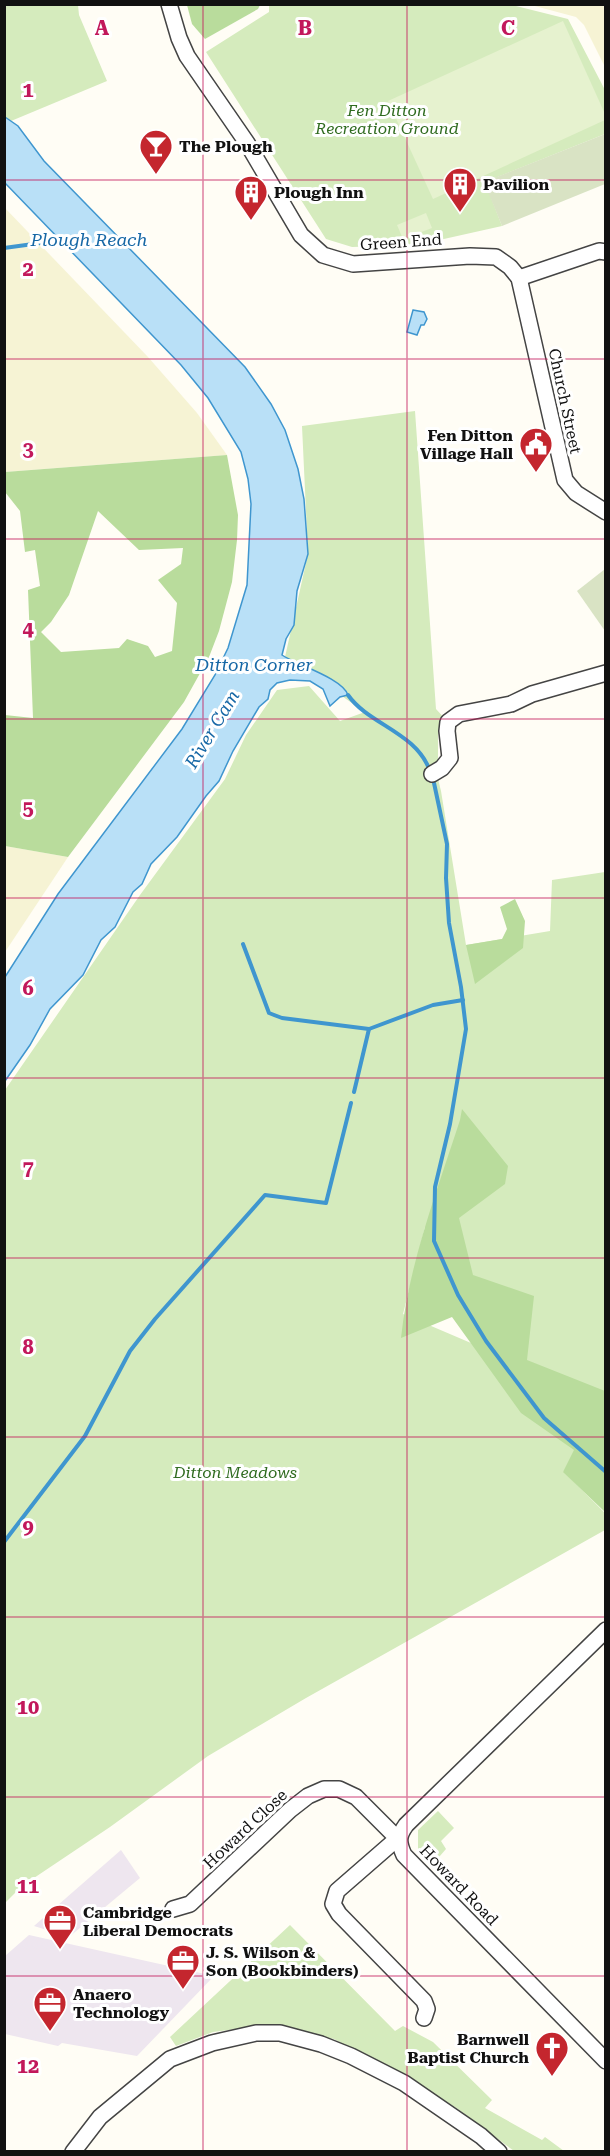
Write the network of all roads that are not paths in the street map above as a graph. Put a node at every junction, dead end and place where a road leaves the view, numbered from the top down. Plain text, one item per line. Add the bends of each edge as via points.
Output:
1 (169, 4) edge
2 (606, 252) edge
3 (519, 278) junction
4 (606, 512) edge
5 (606, 673) edge
6 (432, 774) dead end
7 (606, 1630) edge
8 (399, 1840) junction
9 (173, 1909) dead end
10 (424, 2018) dead end
11 (606, 2061) edge
12 (74, 2151) edge
13 (500, 2151) edge

1 - 3 street, Green End via 187,56 247,143 301,235 323,255 353,264 496,257
2 - 3 street
3 - 4 street, Church Street via 565,480 576,493
5 - 6 street via 511,704 452,718 447,731 450,758
7 - 8 street, Howard Road via 406,1825
8 - 9 street, Howard Close via 356,1797 324,1789 290,1810 190,1904
8 - 10 street via 337,1891 333,1904 424,2001
8 - 11 street, Howard Road via 404,1855
12 - 13 street via 100,2117 170,2059 212,2043 256,2033 321,2043 351,2056 404,2083

